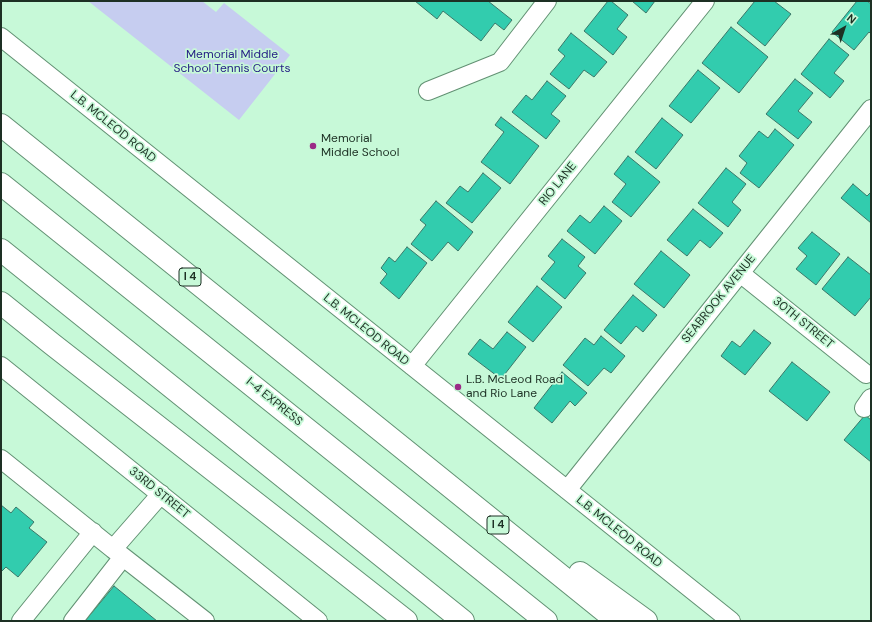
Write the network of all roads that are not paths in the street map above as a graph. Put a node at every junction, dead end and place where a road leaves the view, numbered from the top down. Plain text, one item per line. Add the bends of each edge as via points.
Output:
1 (547, 1) edge
2 (705, 1) edge
3 (1, 37) edge
4 (428, 91) dead end
5 (868, 117) edge
6 (1, 125) edge
7 (1, 184) edge
8 (1, 250) edge
9 (740, 273) junction
10 (1, 303) edge
11 (1, 366) edge
12 (412, 366) junction
13 (866, 374) dead end
14 (379, 429) junction
15 (1, 459) edge
16 (567, 490) junction
17 (161, 494) junction
18 (93, 532) junction
19 (118, 553) junction
20 (315, 620) edge
21 (21, 621) edge
22 (73, 621) edge
23 (205, 621) edge
24 (406, 621) edge
25 (463, 621) edge
26 (546, 621) edge
27 (617, 621) edge
28 (646, 621) edge
29 (731, 621) edge

1 - 4 street via 500,62
2 - 12 street, RIO LANE
3 - 12 street, L.B. MCLEOD ROAD
5 - 9 street, SEABROOK AVENUE
6 - 14 highway, I 4
7 - 26 highway, I-4 EXPRESS
8 - 25 highway
9 - 13 street, 30TH STREET
9 - 16 street, SEABROOK AVENUE
10 - 24 highway
11 - 17 street, 33RD STREET
12 - 16 street, L.B. MCLEOD ROAD
14 - 27 highway, I 4
14 - 28 highway
15 - 18 street
16 - 29 street, L.B. MCLEOD ROAD
17 - 19 street
17 - 20 street, 33RD STREET
18 - 19 street
18 - 21 street
19 - 22 street
19 - 23 street

